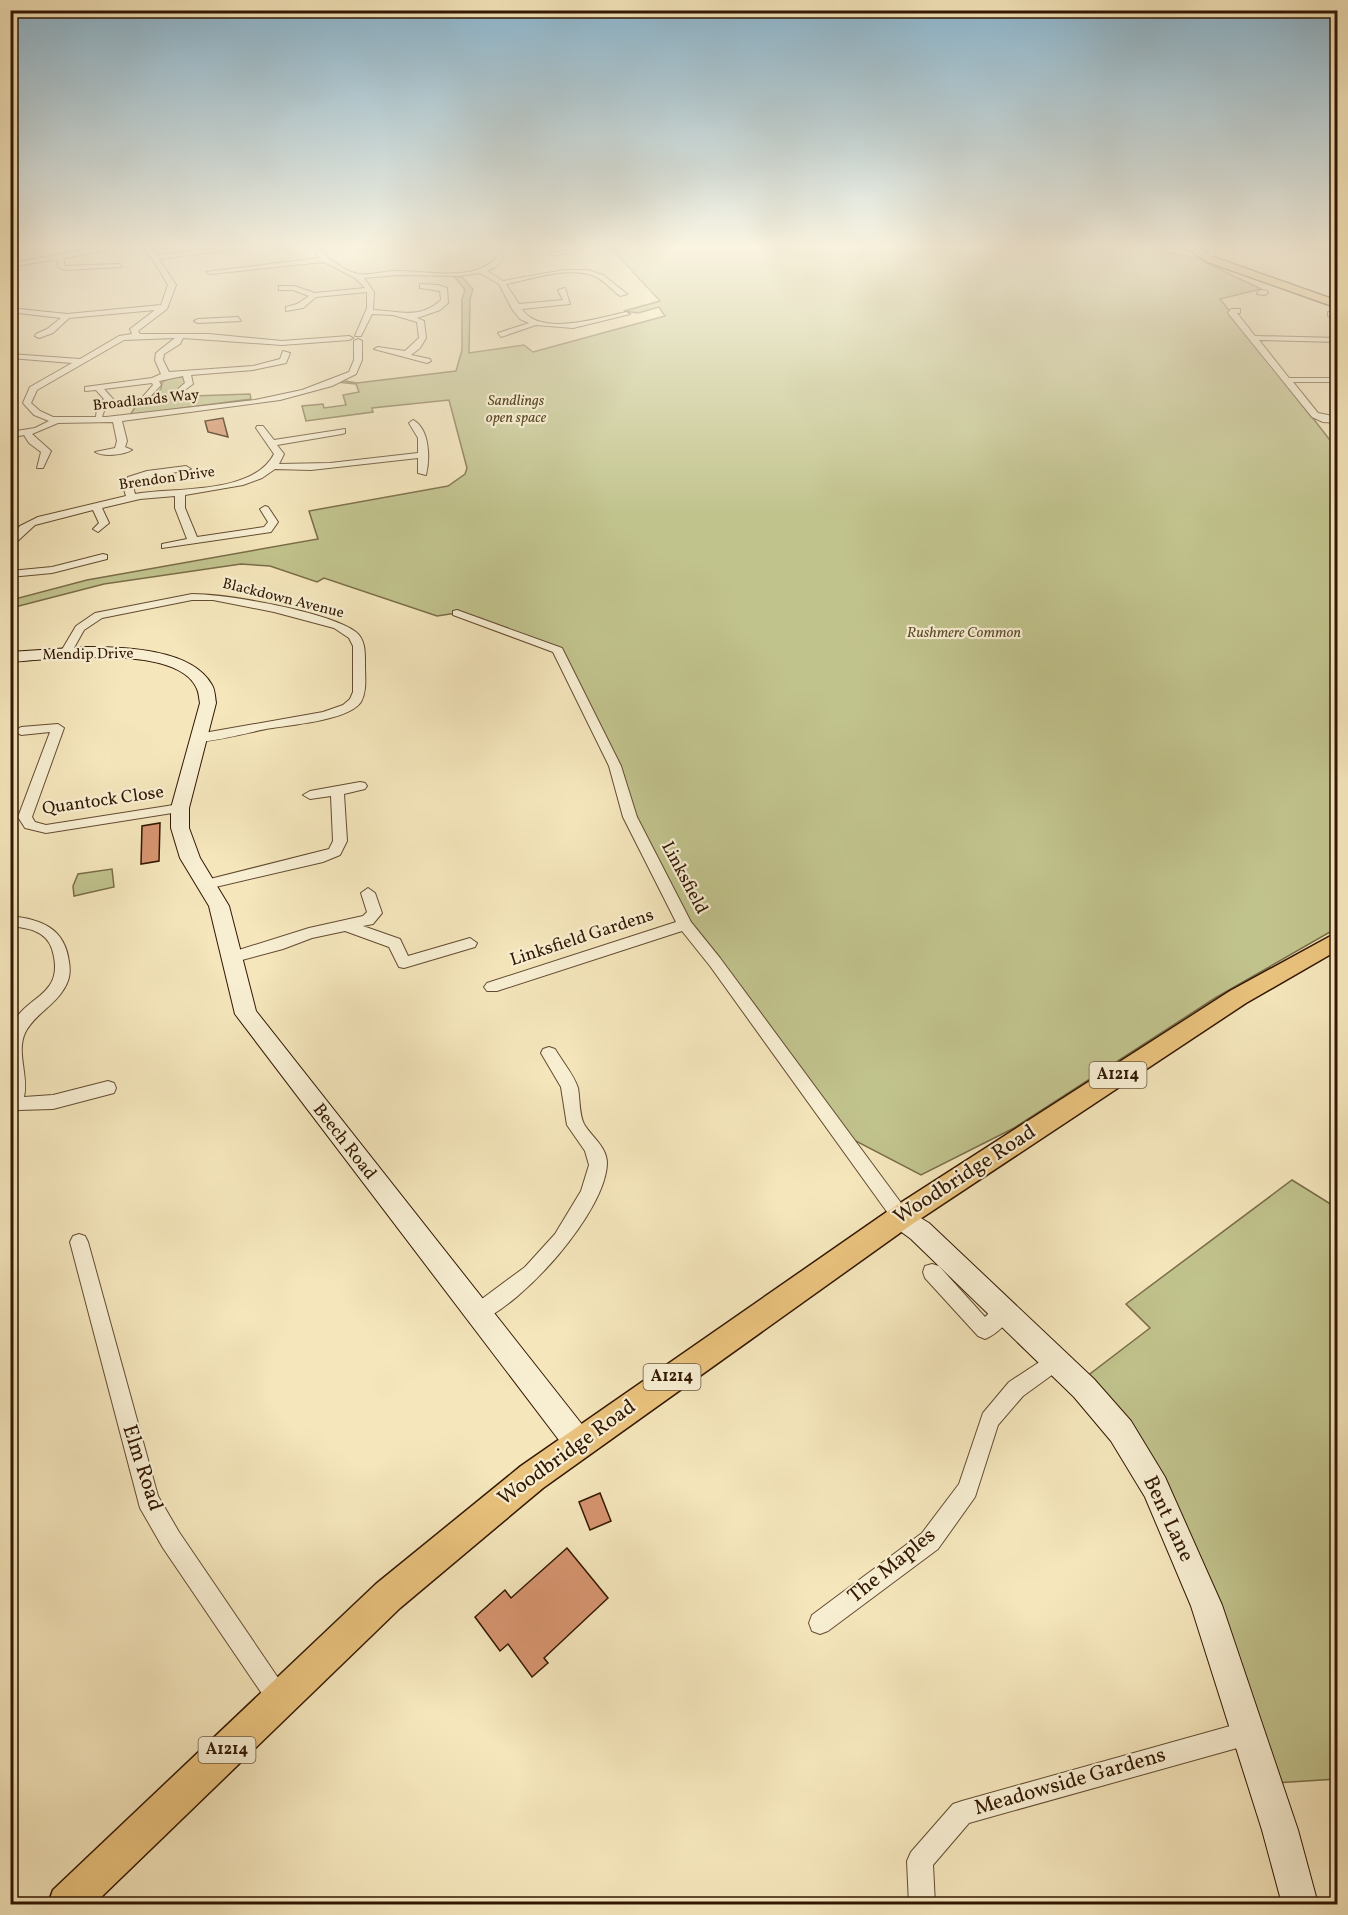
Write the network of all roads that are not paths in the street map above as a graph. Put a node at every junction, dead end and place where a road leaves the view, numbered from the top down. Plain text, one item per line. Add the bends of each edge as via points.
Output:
1 (43, 334) edge
2 (133, 334) edge
3 (138, 334) edge
4 (224, 334) edge
5 (361, 334) edge
6 (423, 334) edge
7 (1252, 334) edge
8 (39, 336) dead end
9 (220, 337) junction
10 (179, 338) junction
11 (360, 338) junction
12 (1255, 338) junction
13 (1338, 340) edge
14 (378, 349) dead end
15 (286, 353) dead end
16 (16, 354) edge
17 (402, 356) junction
18 (78, 361) junction
19 (428, 361) dead end
20 (186, 373) junction
21 (166, 375) junction
22 (154, 380) junction
23 (1287, 380) junction
24 (1338, 380) edge
25 (88, 389) dead end
26 (99, 389) junction
27 (182, 389) dead end
28 (144, 400) dead end
29 (188, 410) junction
30 (99, 414) dead end
31 (117, 418) junction
32 (57, 420) junction
33 (1338, 420) edge
34 (189, 422) dead end
35 (413, 423) dead end
36 (260, 428) dead end
37 (343, 432) dead end
38 (27, 433) junction
39 (10, 435) edge
40 (270, 440) junction
41 (130, 450) dead end
42 (119, 451) junction
43 (100, 452) dead end
44 (422, 455) junction
45 (274, 466) junction
46 (39, 467) dead end
47 (186, 469) dead end
48 (425, 469) dead end
49 (180, 491) junction
50 (131, 497) junction
51 (96, 506) junction
52 (265, 508) dead end
53 (10, 528) edge
54 (23, 529) junction
55 (98, 529) dead end
56 (193, 541) junction
57 (10, 545) edge
58 (166, 546) dead end
59 (106, 556) dead end
60 (10, 574) edge
61 (457, 613) dead end
62 (66, 653) junction
63 (13, 657) edge
64 (21, 731) dead end
65 (198, 738) junction
66 (360, 786) dead end
67 (338, 791) junction
68 (310, 795) dead end
69 (180, 808) junction
70 (207, 884) junction
71 (368, 893) dead end
72 (10, 921) edge
73 (684, 925) junction
74 (346, 926) junction
75 (1338, 940) edge
76 (470, 943) dead end
77 (231, 958) junction
78 (492, 987) dead end
79 (549, 1053) dead end
80 (108, 1088) dead end
81 (12, 1107) edge
82 (901, 1216) junction
83 (78, 1242) dead end
84 (932, 1272) dead end
85 (1004, 1311) junction
86 (478, 1313) junction
87 (1056, 1360) junction
88 (578, 1442) junction
89 (820, 1623) dead end
90 (279, 1699) junction
91 (1248, 1733) junction
92 (66, 1905) edge
93 (922, 1905) edge
94 (1300, 1905) edge

1 - 8 street
2 - 18 street, Broadlands Way
3 - 10 street, Broadlands Way
4 - 9 street
5 - 11 street
6 - 17 street via 418,348
7 - 12 street
9 - 10 street, Broadlands Way
9 - 11 street, Broadlands Way via 282,343
10 - 21 street via 160,353
11 - 29 street, Broadlands Way via 352,374 251,406
12 - 13 street
12 - 23 street
14 - 17 street
15 - 20 street via 278,363
16 - 18 street
17 - 19 street
18 - 32 street, Broadlands Way via 33,389 28,397 33,411
20 - 21 street
20 - 27 street via 189,384
21 - 22 street
22 - 26 street
22 - 28 street via 155,390
23 - 24 street
23 - 33 street via 1315,415
25 - 26 street
26 - 30 street via 109,399
29 - 31 street, Broadlands Way
29 - 34 street
31 - 32 street, Broadlands Way
31 - 42 street via 122,441
32 - 38 street
35 - 44 street via 424,444
36 - 40 street
37 - 40 street
38 - 39 street
38 - 46 street via 46,451
40 - 45 street via 279,454
41 - 42 street
42 - 43 street
44 - 45 street via 312,469
44 - 48 street
45 - 49 street, Brendon Drive via 242,483
47 - 50 street via 131,480
49 - 50 street, Brendon Drive
49 - 56 street via 180,508
50 - 51 street, Brendon Drive
51 - 54 street, Brendon Drive via 46,517
51 - 55 street via 104,523
52 - 56 street via 273,522 267,530
53 - 54 street
54 - 57 street, Brendon Drive
56 - 58 street
59 - 60 street via 52,570
61 - 73 street, Linksfield via 558,650 615,766 630,817
62 - 63 street, Mendip Drive
62 - 65 street, Mendip Drive via 145,655 188,670 205,686 208,696
62 - 65 street, Blackdown Avenue via 80,628 99,615 192,597 213,597 275,609 338,626 354,636 359,646 359,692 347,708
64 - 69 street, Quantock Close via 58,728 25,817 34,828
65 - 69 street, Mendip Drive
66 - 67 street
67 - 68 street
67 - 70 street via 340,841 335,852
69 - 70 street, Beech Road via 184,844
70 - 77 street, Beech Road via 219,906
71 - 74 street via 375,913 368,920
72 - 81 street via 49,931 59,944 63,975 54,994 25,1020 17,1034 14,1047 20,1079
73 - 78 street, Linksfield Gardens
73 - 82 street, Linksfield
74 - 76 street via 395,943 404,963
74 - 77 street via 309,933
75 - 82 main road, Woodbridge Road / A1214 via 1238,997
77 - 86 street, Beech Road via 241,1003 253,1025
79 - 86 street via 569,1086 575,1125 598,1160 596,1172 589,1193 561,1240 532,1273
80 - 81 street via 53,1102
82 - 85 street, Bent Lane
82 - 88 main road, Woodbridge Road / A1214
83 - 90 street, Elm Road via 148,1500
84 - 85 street via 984,1330
85 - 87 street, Bent Lane
86 - 88 street, Beech Road
87 - 89 street, The Maples via 1016,1389 990,1420 968,1490 930,1541
87 - 91 street, Bent Lane via 1121,1431 1155,1487 1206,1605
88 - 90 main road, Woodbridge Road / A1214 via 422,1566
90 - 92 main road, Woodbridge Road / A1214
91 - 93 street, Meadowside Gardens via 962,1813 920,1861
91 - 94 street, Bent Lane

